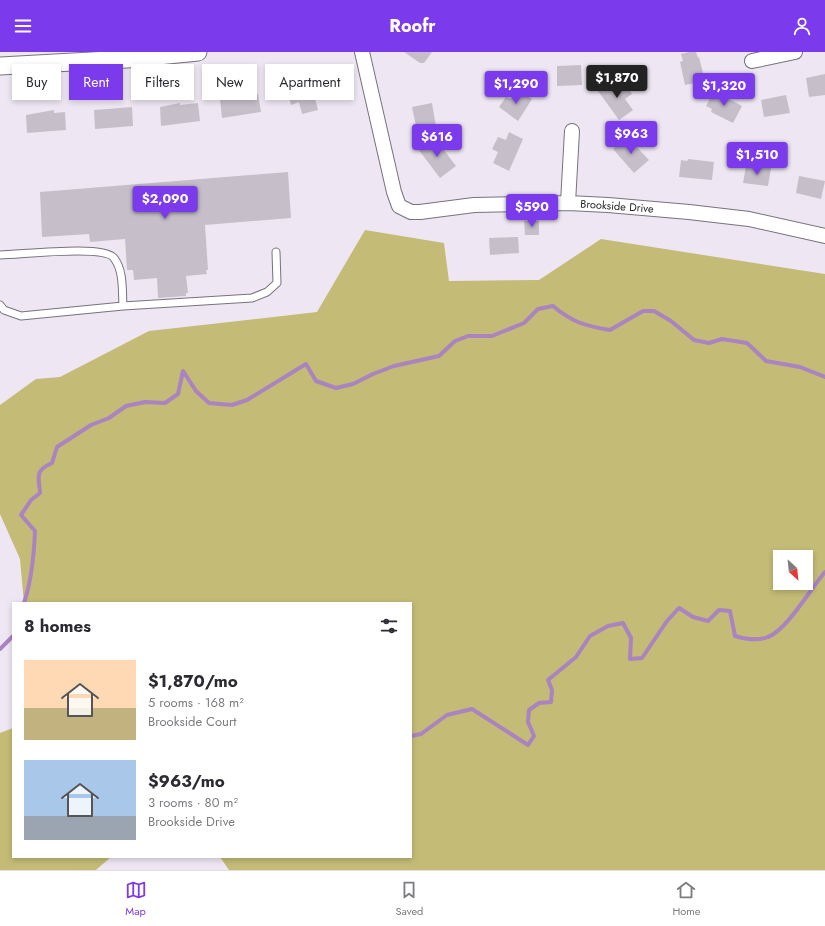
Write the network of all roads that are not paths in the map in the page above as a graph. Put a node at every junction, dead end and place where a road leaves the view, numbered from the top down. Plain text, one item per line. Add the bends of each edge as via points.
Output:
1 (198, 52) edge
2 (362, 52) edge
3 (795, 52) edge
4 (752, 61) dead end
5 (0, 66) edge
6 (572, 131) dead end
7 (568, 203) junction
8 (825, 236) edge
9 (276, 252) dead end
10 (0, 255) edge
11 (0, 306) edge
12 (123, 306) junction

1 - 5 street
2 - 7 street, Brookside Drive via 399,206 411,212 474,205
3 - 4 street
6 - 7 street
7 - 8 street, Brookside Drive via 742,218
9 - 12 lane via 277,283 267,292 252,298
10 - 12 lane via 88,250 111,255 115,258 121,273
11 - 12 lane via 21,316

